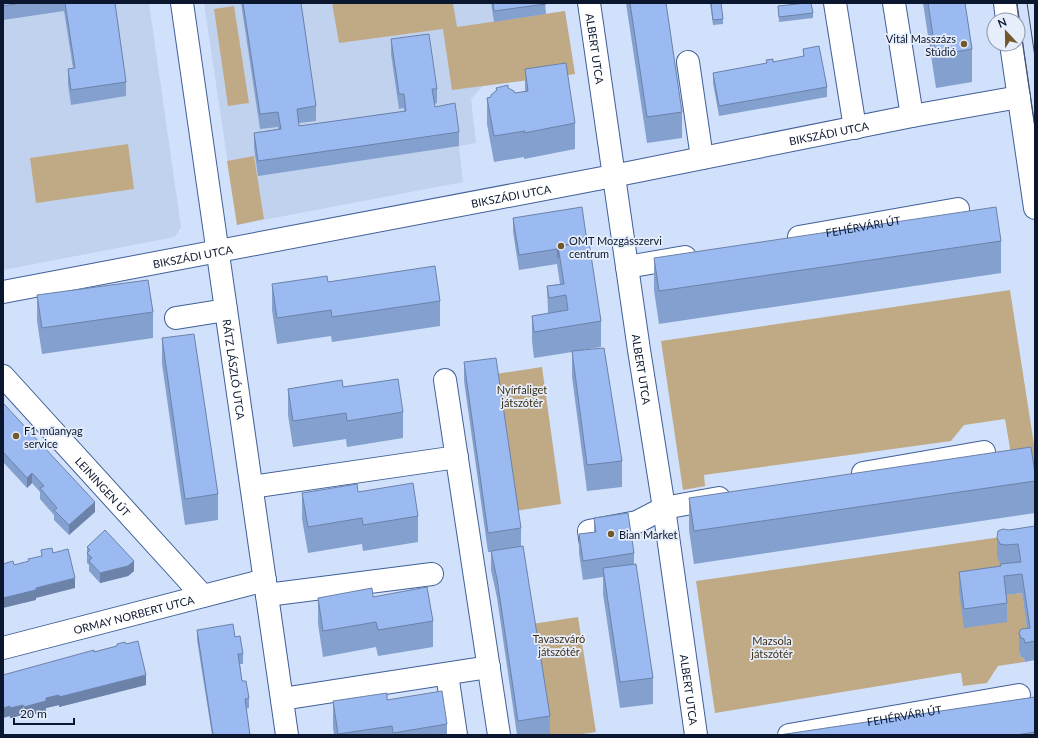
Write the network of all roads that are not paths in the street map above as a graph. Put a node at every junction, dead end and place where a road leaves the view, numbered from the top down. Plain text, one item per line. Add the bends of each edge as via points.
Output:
1 (182, 3) edge
2 (589, 3) edge
3 (835, 3) edge
4 (894, 3) edge
5 (1012, 52) edge
6 (688, 62) dead end
7 (1019, 97) junction
8 (912, 116) junction
9 (855, 128) junction
10 (702, 158) junction
11 (613, 176) junction
12 (1035, 208) edge
13 (958, 209) dead end
14 (780, 240) edge
15 (218, 250) junction
16 (702, 254) edge
17 (627, 267) junction
18 (3, 292) edge
19 (226, 310) junction
20 (176, 318) dead end
21 (3, 376) edge
22 (445, 380) dead end
23 (984, 452) edge
24 (457, 457) junction
25 (845, 476) edge
26 (252, 487) junction
27 (737, 495) edge
28 (664, 508) junction
29 (592, 551) edge
30 (432, 574) dead end
31 (266, 587) junction
32 (204, 596) junction
33 (3, 648) edge
34 (489, 667) junction
35 (447, 674) junction
36 (1019, 695) dead end
37 (282, 698) junction
38 (287, 735) edge
39 (456, 735) edge
40 (499, 735) edge
41 (696, 735) edge
42 (789, 735) edge

1 - 15 street, RÁTZ LÁSZLÓ UTCA
2 - 11 street, ALBERT UTCA
3 - 9 street
4 - 8 street
5 - 7 street
6 - 10 street
7 - 8 street, BIKSZÁDI UTCA
7 - 12 street
8 - 9 street, BIKSZÁDI UTCA
9 - 10 street, BIKSZÁDI UTCA
10 - 11 street, BIKSZÁDI UTCA
11 - 15 street, BIKSZÁDI UTCA
11 - 17 street, ALBERT UTCA
13 - 14 street, FEHÉRVÁRI ÚT
15 - 18 street, BIKSZÁDI UTCA
15 - 19 street, RÁTZ LÁSZLÓ UTCA
16 - 17 street
17 - 28 street, ALBERT UTCA
19 - 20 street
19 - 26 street, RÁTZ LÁSZLÓ UTCA
21 - 32 street, LEININGEN ÚT
22 - 24 street
23 - 25 street
24 - 26 street
24 - 34 street
26 - 31 street, RÁTZ LÁSZLÓ UTCA
27 - 28 street
28 - 29 street via 637,522 589,531
28 - 41 street, ALBERT UTCA
30 - 31 street, ORMAY NORBERT UTCA
31 - 32 street, ORMAY NORBERT UTCA
31 - 37 street, RÁTZ LÁSZLÓ UTCA
32 - 33 street, ORMAY NORBERT UTCA
34 - 35 street
34 - 40 street
35 - 37 street
35 - 39 street
36 - 42 street, FEHÉRVÁRI ÚT
37 - 38 street, RÁTZ LÁSZLÓ UTCA

